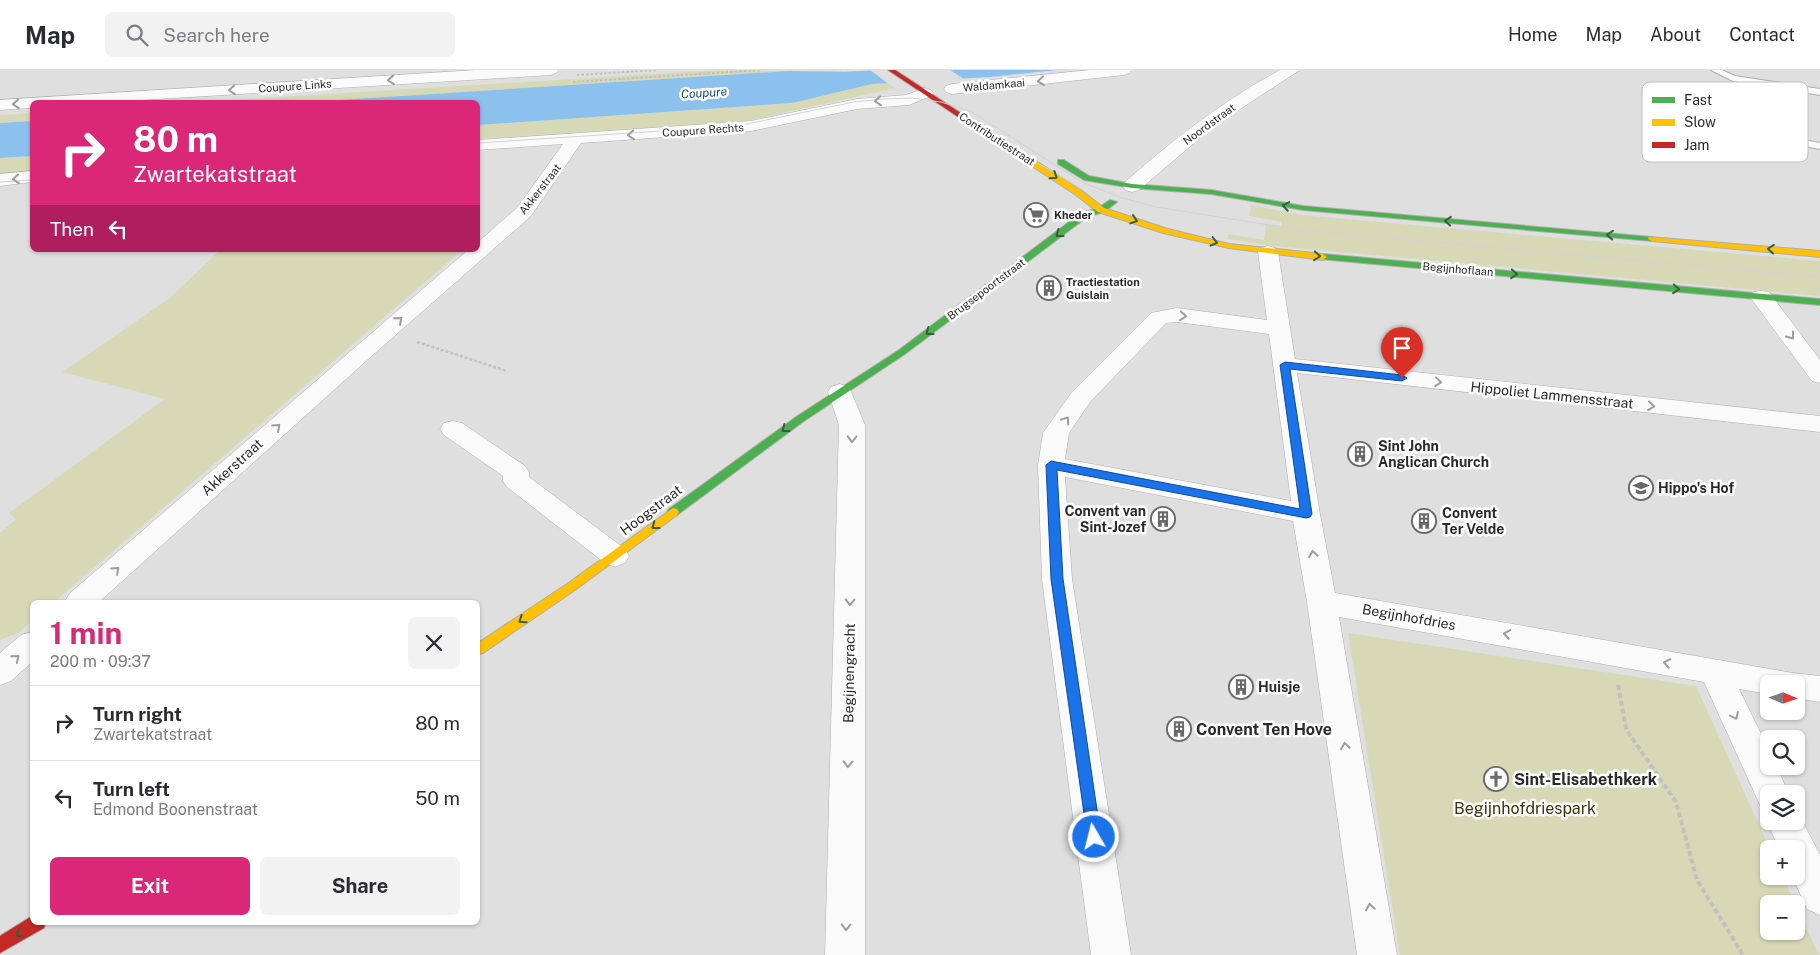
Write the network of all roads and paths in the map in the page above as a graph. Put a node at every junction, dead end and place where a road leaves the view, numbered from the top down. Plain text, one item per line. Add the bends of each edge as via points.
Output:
1 (551, 70) edge
2 (656, 70) edge
3 (762, 70) edge
4 (891, 70) edge
5 (1124, 70) edge
6 (1291, 70) edge
7 (1716, 70) edge
8 (570, 76) dead end
9 (335, 77) edge
10 (565, 82) dead end
11 (1758, 82) edge
12 (947, 85) joint
13 (920, 90) junction
14 (966, 98) dead end
15 (63, 100) edge
16 (30, 103) edge
17 (0, 105) edge
18 (575, 138) junction
19 (480, 145) edge
20 (1048, 153) dead end
21 (30, 178) edge
22 (0, 180) edge
23 (1132, 186) junction
24 (1101, 210) junction
25 (480, 250) edge
26 (478, 252) edge
27 (1268, 252) junction
28 (1820, 254) edge
29 (1761, 297) junction
30 (1820, 302) edge
31 (1280, 329) junction
32 (385, 332) junction
33 (1285, 365) junction
34 (507, 371) dead end
35 (1820, 376) edge
36 (840, 392) junction
37 (1820, 424) edge
38 (453, 429) dead end
39 (1051, 465) junction
40 (1306, 514) junction
41 (615, 556) junction
42 (82, 600) edge
43 (1322, 602) junction
44 (30, 646) edge
45 (480, 649) edge
46 (1612, 652) junction
47 (0, 672) edge
48 (1715, 672) junction
49 (1760, 680) edge
50 (1805, 687) edge
51 (1820, 690) edge
52 (1768, 785) edge
53 (1789, 830) edge
54 (1820, 896) edge
55 (33, 925) edge
56 (0, 945) edge
57 (845, 955) edge
58 (1111, 955) edge
59 (1377, 955) edge
60 (1744, 955) edge

1 -> 9 street, Coupure Links
2 - 8 path
3 - 10 path
4 - 13 main road, Contributiestraat
5 -> 12 street, Waldamkaai via 1066,78
6 - 23 street, Noordstraat via 1228,108
7 - 11 lane via 1733,78
9 -> 15 street, Coupure Links
12 - 14 main road, Contributiestraat
13 -> 18 street, Coupure Rechts via 909,100 857,104 751,126
13 -> 24 main road, Contributiestraat
16 -> 17 street
18 - 19 street, Coupure Rechts
25 -> 18 street, Akkerstraat via 524,212 570,150
20 - 23 main road, Contributiestraat via 1087,178
21 -> 22 street
23 - 24 main road, Brugsepoortstraat
28 -> 23 main road via 1341,212 1211,192
24 -> 27 main road, Begijnhoflaan via 1166,231
24 -> 36 main road, Brugsepoortstraat via 1084,215 902,352
32 -> 26 street, Akkerstraat
27 -> 29 main road, Begijnhoflaan
27 - 31 street
29 - 30 main road, Begijnhoflaan
29 -> 35 street
31 - 33 street
39 -> 31 street via 1056,433 1081,397 1158,318 1177,315
32 - 34 path
42 -> 32 street, Akkerstraat
33 -> 37 street, Hippoliet Lammensstraat
33 - 40 street
36 -> 41 main road, Hoogstraat
36 -> 57 street, Begijnengracht via 852,425
38 - 41 street via 516,472 516,481
39 - 40 street
39 - 58 street via 1057,579
43 -> 40 street
41 -> 45 main road, Hoogstraat
46 -> 43 street, Begijnhofdries
59 -> 43 street
47 -> 44 street
48 -> 46 street, Begijnhofdries
46 - 60 path via 1626,729 1676,802 1697,880
48 - 49 street, Begijnhofdries
48 -> 52 street
50 - 51 street
53 - 54 street
55 -> 56 main road

